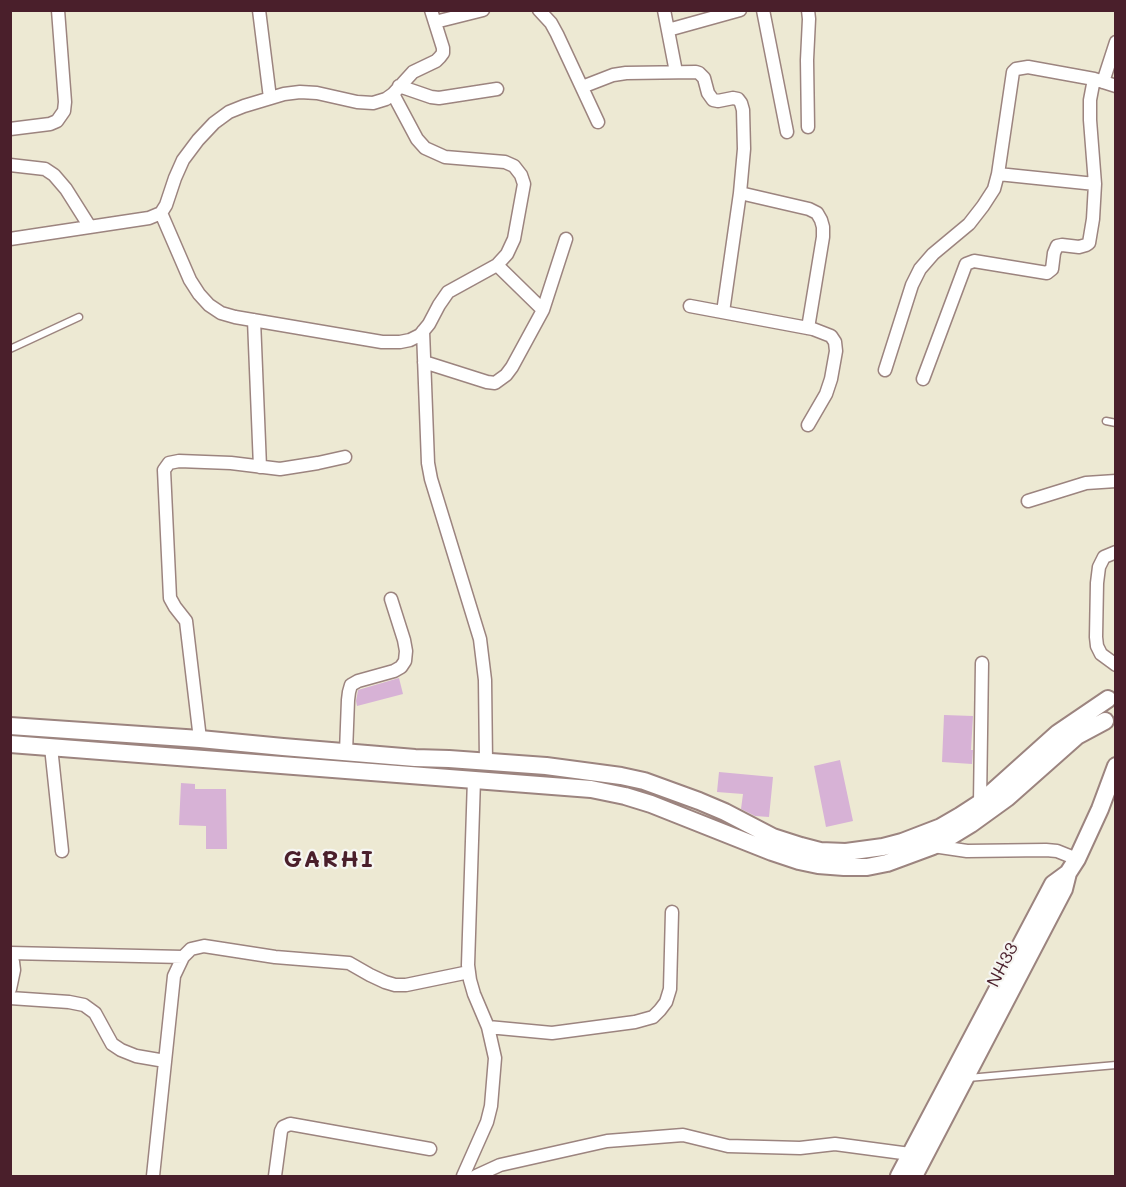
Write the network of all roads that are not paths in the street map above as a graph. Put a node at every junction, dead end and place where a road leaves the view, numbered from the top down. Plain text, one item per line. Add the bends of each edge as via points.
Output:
1 (58, 10) edge
2 (259, 10) edge
3 (483, 10) edge
4 (539, 10) edge
5 (664, 10) edge
6 (740, 10) edge
7 (763, 10) edge
8 (807, 10) edge
9 (433, 16) edge
10 (668, 30) junction
11 (1116, 42) edge
12 (676, 72) junction
13 (1098, 81) junction
14 (1116, 86) edge
15 (582, 87) junction
16 (497, 89) dead end
17 (396, 90) junction
18 (270, 98) junction
19 (598, 122) dead end
20 (808, 127) dead end
21 (10, 129) edge
22 (787, 132) dead end
23 (10, 165) edge
24 (998, 174) junction
25 (1095, 184) junction
26 (740, 193) junction
27 (161, 213) junction
28 (90, 227) junction
29 (10, 239) edge
30 (566, 239) dead end
31 (497, 265) junction
32 (690, 306) dead end
33 (543, 310) junction
34 (723, 312) junction
35 (79, 317) dead end
36 (254, 320) junction
37 (808, 328) junction
38 (423, 331) junction
39 (10, 349) edge
40 (424, 362) junction
41 (885, 370) dead end
42 (923, 379) dead end
43 (1106, 421) dead end
44 (1116, 423) edge
45 (808, 424) dead end
46 (345, 457) dead end
47 (260, 467) junction
48 (1116, 481) edge
49 (1028, 501) dead end
50 (1116, 552) edge
51 (391, 599) dead end
52 (982, 663) dead end
53 (1116, 664) edge
54 (1112, 696) edge
55 (10, 726) edge
56 (1110, 726) edge
57 (200, 739) junction
58 (10, 744) edge
59 (51, 747) junction
60 (346, 752) junction
61 (486, 762) junction
62 (1116, 766) edge
63 (474, 779) junction
64 (980, 802) junction
65 (933, 846) junction
66 (62, 851) dead end
67 (1073, 866) junction
68 (672, 912) dead end
69 (10, 954) edge
70 (183, 957) junction
71 (469, 972) junction
72 (10, 989) edge
73 (10, 998) edge
74 (488, 1027) junction
75 (165, 1061) junction
76 (1116, 1065) edge
77 (964, 1079) junction
78 (430, 1149) dead end
79 (910, 1154) junction
80 (153, 1176) edge
81 (275, 1176) edge
82 (464, 1176) edge
83 (476, 1176) edge
84 (899, 1176) edge
85 (914, 1176) edge

1 - 21 street via 64,111 50,124
2 - 18 street
3 - 9 street
4 - 15 street via 551,22
5 - 10 street
6 - 10 street
7 - 22 street
8 - 20 street
9 - 17 street via 443,48 441,57 413,72
10 - 12 street
11 - 13 street
12 - 15 street via 613,75
12 - 26 street via 699,73 710,98 733,98 741,104 745,138
13 - 14 street
13 - 24 street via 1028,67 1012,72
13 - 25 street via 1090,100
15 - 19 street
16 - 17 street via 439,98
17 - 18 street via 373,104 300,92
17 - 31 street via 417,139 425,148 445,157 505,162 521,175 524,184 514,239
18 - 27 street via 229,112 214,123 183,160
23 - 28 street via 45,169 54,175
24 - 25 street
24 - 41 street via 994,189 969,224 920,269
25 - 42 street via 1089,243 1079,247 1057,246 1050,272 974,261 966,264
26 - 34 street
26 - 37 street via 809,209 821,220 823,237
27 - 28 street
27 - 36 street via 199,294 221,313
28 - 29 street
30 - 33 street
31 - 33 street
31 - 38 street via 448,292
32 - 34 street
33 - 40 street via 512,367 495,383
34 - 37 street
35 - 39 lane
36 - 38 street via 382,342 410,340
36 - 47 street
37 - 45 street via 831,336 836,351 826,394
38 - 40 street
40 - 61 street via 431,479 480,639 486,699
43 - 44 lane
46 - 47 street via 294,468
47 - 57 street via 179,461 169,463 164,470 170,598 186,621
48 - 49 street via 1086,483
50 - 53 street via 1104,557 1099,567 1096,637 1101,654
51 - 60 street via 404,640 405,661 394,671 351,685
52 - 64 street
54 - 56 main road via 1103,714
54 - 64 main road via 1058,733
55 - 57 main road
56 - 65 main road via 1087,729 989,812
57 - 60 main road
58 - 59 main road
59 - 63 main road
59 - 66 street
60 - 61 main road
61 - 64 main road via 573,769 644,781 725,812 773,837 820,851 856,851 902,842 941,827
62 - 67 main road, NH33
63 - 65 main road via 625,795 772,852 818,865 867,867
63 - 71 street
65 - 67 street via 967,851 1057,851
67 - 77 main road, NH33
67 - 79 main road via 1053,884
68 - 74 street via 670,989 666,1002 653,1017 552,1033
69 - 70 street
69 - 72 street via 14,970
70 - 71 street via 204,946 275,957 338,961 384,982 406,985
70 - 75 street via 174,976
71 - 74 street
73 - 75 street via 84,1005 95,1013 112,1044 136,1056
74 - 82 street via 495,1058 491,1106
75 - 80 street
76 - 77 lane
77 - 85 main road, NH33
78 - 81 street via 290,1124 281,1131
79 - 83 street via 835,1144 800,1148 728,1146 682,1135 607,1141 501,1166
79 - 84 main road

